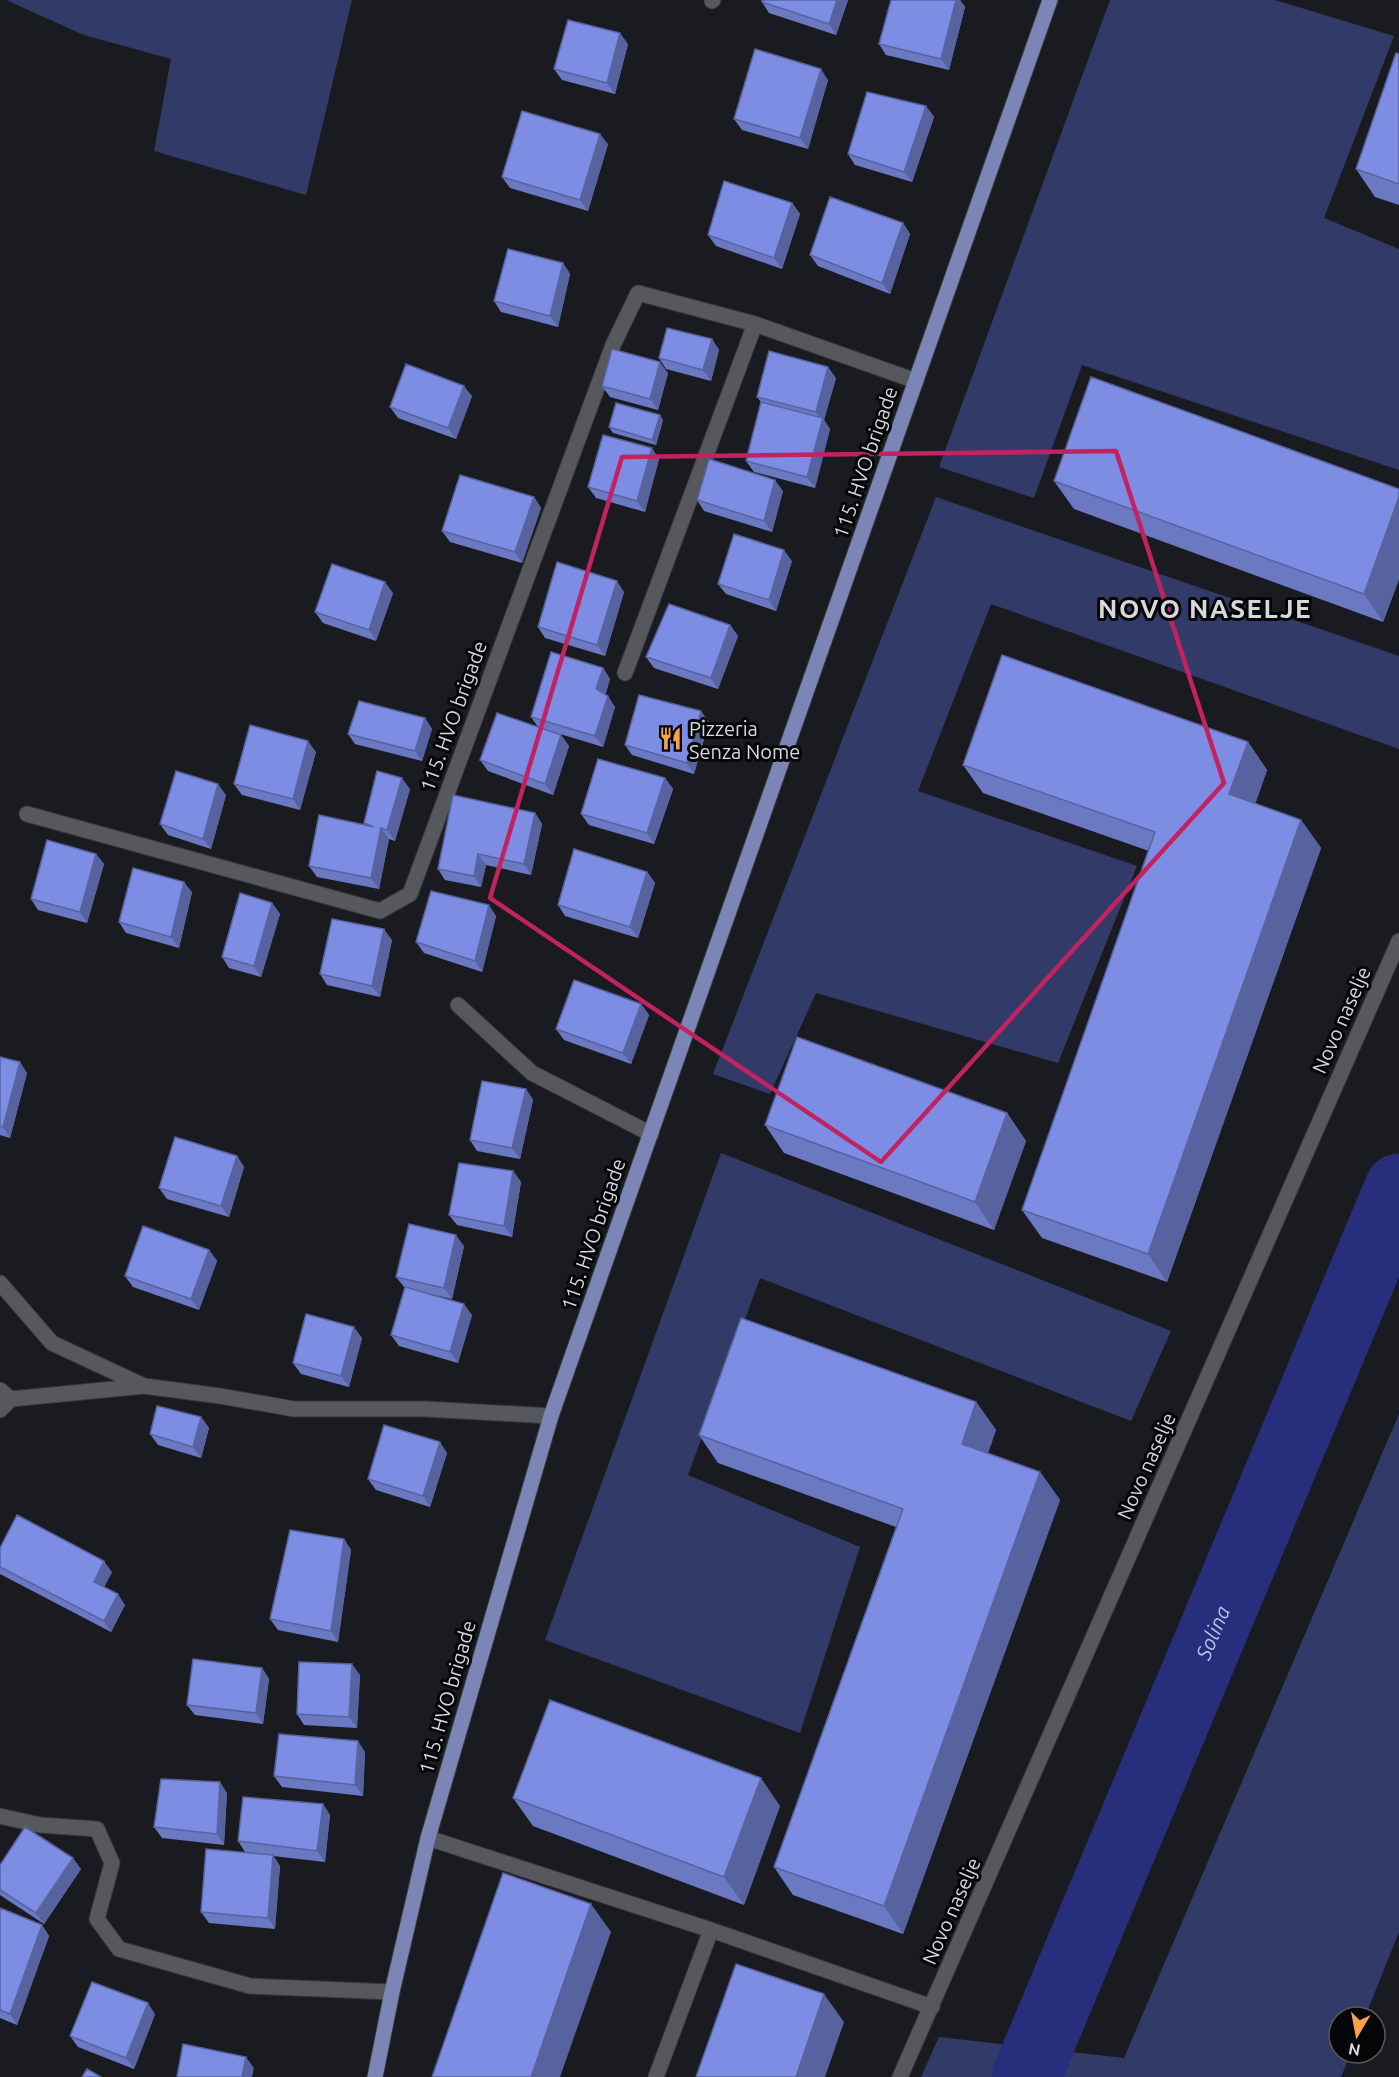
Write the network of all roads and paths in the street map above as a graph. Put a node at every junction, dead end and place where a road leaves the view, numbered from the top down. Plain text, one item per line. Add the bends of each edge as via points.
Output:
1 (1050, 0) edge
2 (755, 324) junction
3 (916, 381) junction
4 (625, 673) dead end
5 (27, 814) dead end
6 (1399, 941) edge
7 (458, 1005) dead end
8 (651, 1134) junction
9 (0, 1283) edge
10 (144, 1386) junction
11 (4, 1400) edge
12 (551, 1416) junction
13 (0, 1816) edge
14 (428, 1838) junction
15 (711, 1930) junction
16 (392, 1992) junction
17 (932, 2007) junction
18 (375, 2077) edge
19 (656, 2077) edge
20 (900, 2077) edge

1 - 3 main road, 115. HVO brigade
2 - 3 street, 115. HVO brigade
2 - 4 street
2 - 5 street, 115. HVO brigade via 638,293 613,345 410,894 381,911
3 - 8 main road, 115. HVO brigade
6 - 17 street, Novo naselje
7 - 8 street via 532,1073
8 - 12 main road, 115. HVO brigade
9 - 10 street via 52,1343
10 - 11 street
10 - 12 street via 294,1409 425,1409
12 - 14 main road, 115. HVO brigade
13 - 16 street via 40,1825 97,1829 112,1863 98,1919 119,1949 250,1986
14 - 15 street
14 - 16 main road, 115. HVO brigade
15 - 17 street
15 - 19 street
16 - 18 main road, 115. HVO brigade
17 - 20 street, Novo naselje

